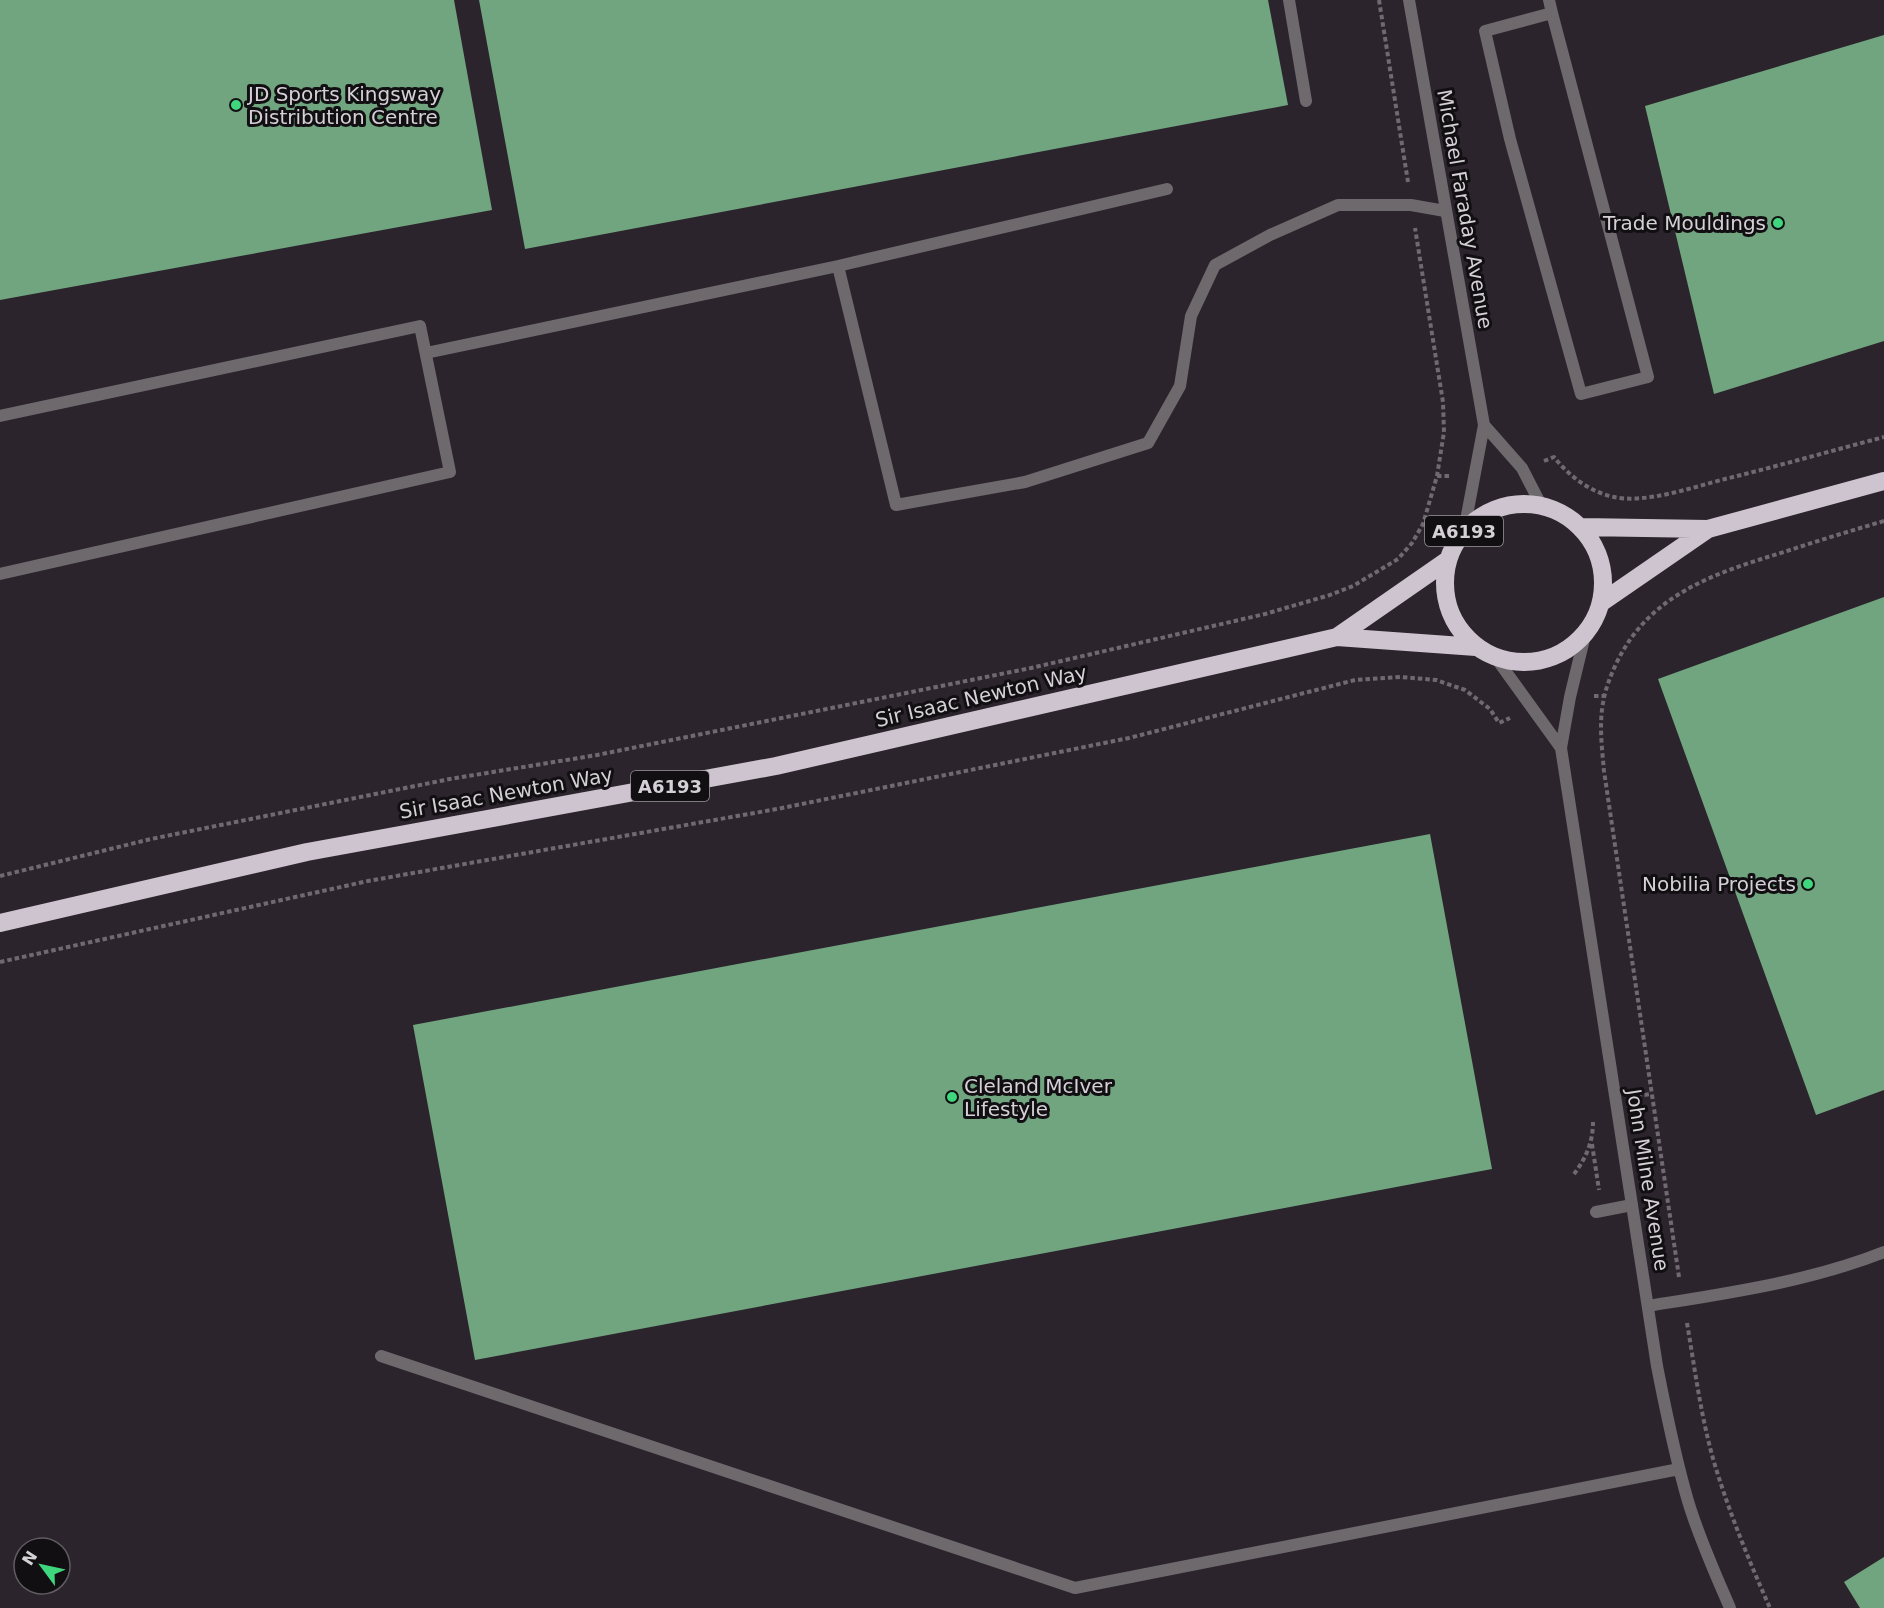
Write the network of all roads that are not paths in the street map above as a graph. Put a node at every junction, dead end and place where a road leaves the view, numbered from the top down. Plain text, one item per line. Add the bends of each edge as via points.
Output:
1 (1289, 0) edge
2 (1409, 0) edge
3 (1549, 0) edge
4 (1552, 13) junction
5 (1306, 101) dead end
6 (1167, 189) dead end
7 (1445, 211) junction
8 (838, 266) junction
9 (426, 353) junction
10 (0, 416) edge
11 (1484, 425) junction
12 (1884, 481) edge
13 (1541, 505) junction
14 (1581, 527) junction
15 (1708, 529) junction
16 (1464, 531) junction
17 (1448, 560) junction
18 (0, 574) edge
19 (1602, 602) junction
20 (1585, 634) junction
21 (1337, 637) junction
22 (1476, 647) junction
23 (1496, 658) junction
24 (1561, 748) junction
25 (0, 923) edge
26 (1632, 1205) junction
27 (1600, 1212) road end
28 (1884, 1252) edge
29 (1648, 1306) junction
30 (381, 1356) dead end
31 (1679, 1469) junction
32 (1730, 1608) edge

1 - 5 street
2 - 7 street, Michael Faraday Avenue
3 - 4 street
4 - 4 street via 1648,377 1581,394 1510,139 1485,31
6 - 8 street
7 - 8 street via 1412,205 1338,205 1215,265 1191,316 1180,386 1148,443 1025,482 896,505
7 - 11 street, Michael Faraday Avenue
8 - 9 street
9 - 10 street via 420,326
9 - 18 street via 450,472
11 - 13 street via 1522,468
11 - 16 street
12 - 15 highway
13 - 14 highway, A6193 via 1563,513
13 - 16 highway, A6193 via 1499,507
14 - 15 highway
14 - 19 highway, A6193 via 1596,549 1604,575
15 - 19 highway
16 - 17 highway, A6193
17 - 21 highway, Sir Isaac Newton Way / A6193
17 - 22 highway, A6193 via 1444,584 1449,608 1460,630
19 - 20 highway, A6193
20 - 23 highway, A6193 via 1567,651 1544,660 1520,663
20 - 24 street, John Milne Avenue
21 - 22 highway, Sir Isaac Newton Way / A6193
21 - 25 highway, Sir Isaac Newton Way / A6193 via 776,766 307,852
22 - 23 highway, A6193
23 - 24 street, John Milne Avenue
24 - 26 street, John Milne Avenue
26 - 27 street
26 - 29 street, John Milne Avenue
28 - 29 street via 1784,1283
29 - 31 street, John Milne Avenue
30 - 31 street via 1075,1588
31 - 32 street, John Milne Avenue

